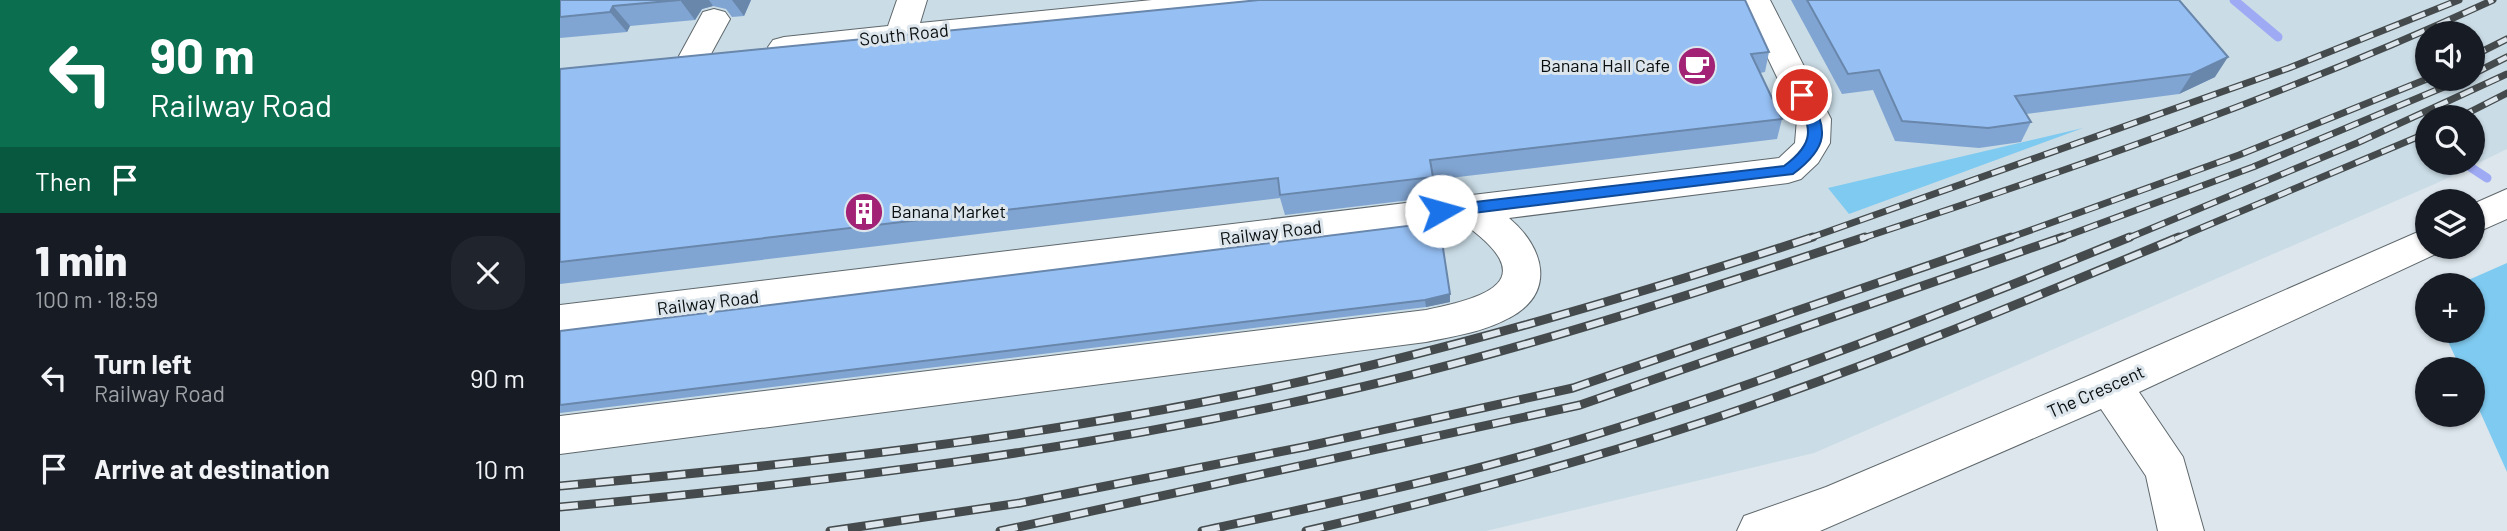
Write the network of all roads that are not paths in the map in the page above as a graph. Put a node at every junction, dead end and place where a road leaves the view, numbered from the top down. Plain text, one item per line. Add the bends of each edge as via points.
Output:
1 (912, 0) edge
2 (1248, 0) edge
3 (1755, 0) edge
4 (1147, 5) edge
5 (961, 15) edge
6 (714, 19) dead end
7 (901, 35) junction
8 (2507, 203) edge
9 (1468, 208) junction
10 (2485, 214) edge
11 (2415, 247) edge
12 (560, 321) edge
13 (2108, 387) junction
14 (560, 435) edge
15 (1760, 531) edge
16 (2181, 531) edge

1 - 7 street
2 - 4 street, South Road
3 - 9 street, Railway Road via 1814,119 1816,139 1807,156 1788,170
4 - 5 street, South Road
5 - 7 street, South Road
6 - 7 street, South Road via 682,58
8 - 10 street
9 - 12 street, Railway Road
9 - 14 street via 1509,237 1518,258 1520,280 1512,295 1492,308 1461,318
11 - 13 street, The Crescent
13 - 15 street, The Crescent via 1834,505
13 - 16 street via 2162,462

